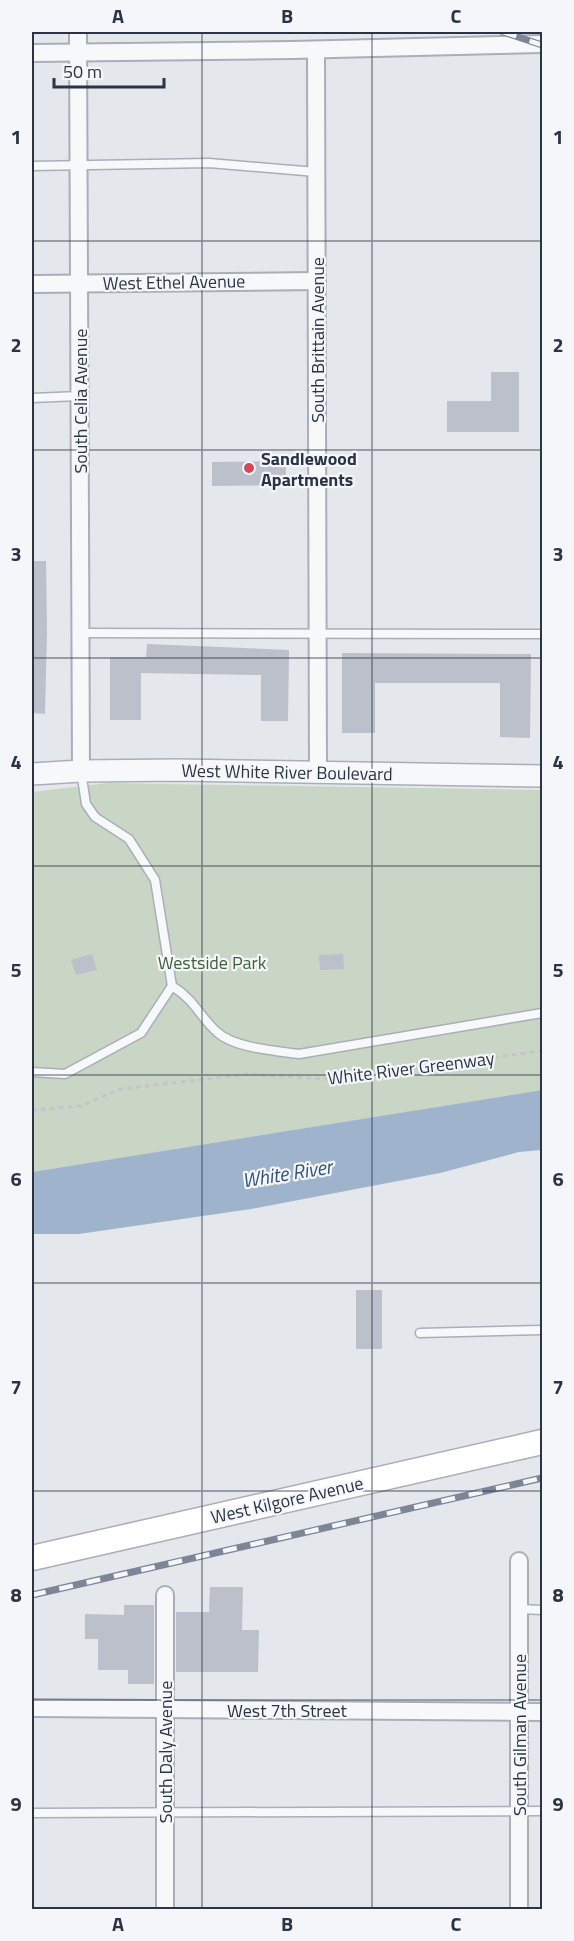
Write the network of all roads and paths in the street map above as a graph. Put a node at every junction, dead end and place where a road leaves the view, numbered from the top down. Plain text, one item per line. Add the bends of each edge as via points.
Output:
1 (78, 32) edge
2 (543, 44) edge
3 (316, 50) junction
4 (32, 53) edge
5 (78, 53) junction
6 (32, 166) edge
7 (78, 166) junction
8 (316, 172) junction
9 (317, 281) junction
10 (32, 284) edge
11 (79, 284) junction
12 (79, 396) junction
13 (32, 398) edge
14 (81, 633) junction
15 (543, 634) edge
16 (318, 635) junction
17 (81, 771) junction
18 (32, 774) edge
19 (318, 774) junction
20 (543, 776) edge
21 (171, 986) junction
22 (543, 1013) edge
23 (543, 1051) edge
24 (32, 1072) edge
25 (32, 1110) edge
26 (543, 1330) edge
27 (420, 1333) dead end
28 (543, 1442) edge
29 (32, 1558) edge
30 (519, 1561) dead end
31 (165, 1595) dead end
32 (519, 1609) junction
33 (543, 1610) edge
34 (32, 1708) edge
35 (166, 1710) junction
36 (519, 1712) junction
37 (543, 1712) edge
38 (519, 1811) junction
39 (543, 1811) edge
40 (32, 1813) edge
41 (165, 1814) junction
42 (165, 1910) edge
43 (519, 1910) edge

1 - 5 street, South Celia Avenue
2 - 3 street
3 - 5 street
3 - 8 street, South Brittain Avenue
4 - 5 street
5 - 7 street, South Celia Avenue
6 - 7 lane
7 - 8 lane via 209,163
7 - 11 street, South Celia Avenue
8 - 9 street, South Brittain Avenue
9 - 11 street, West Ethel Avenue
9 - 16 street, South Brittain Avenue
10 - 11 street, West Ethel Avenue
11 - 12 street, South Celia Avenue
12 - 13 lane
12 - 14 street, South Celia Avenue
14 - 16 lane
14 - 17 street, South Celia Avenue
15 - 16 lane
16 - 19 street, South Brittain Avenue
17 - 18 street, West White River Boulevard
17 - 19 street, West White River Boulevard
17 - 21 lane via 86,804 95,817 129,839 155,880
19 - 20 street, West White River Boulevard
21 - 22 lane via 188,996 218,1034 264,1049 298,1054
21 - 24 lane via 141,1033 65,1074
23 - 25 path, White River Greenway via 327,1079 247,1074 120,1089 81,1106
26 - 27 lane
28 - 29 main road, West Kilgore Avenue
30 - 32 street, South Gilman Avenue
31 - 35 street, South Daly Avenue
32 - 33 lane
32 - 36 street, South Gilman Avenue
34 - 35 street, West 7th Street
35 - 36 street, West 7th Street
35 - 41 street, South Daly Avenue
36 - 37 street, West 7th Street
36 - 38 street, South Gilman Avenue
38 - 39 lane
38 - 41 lane
38 - 43 street, South Gilman Avenue
40 - 41 lane
41 - 42 street, South Daly Avenue

